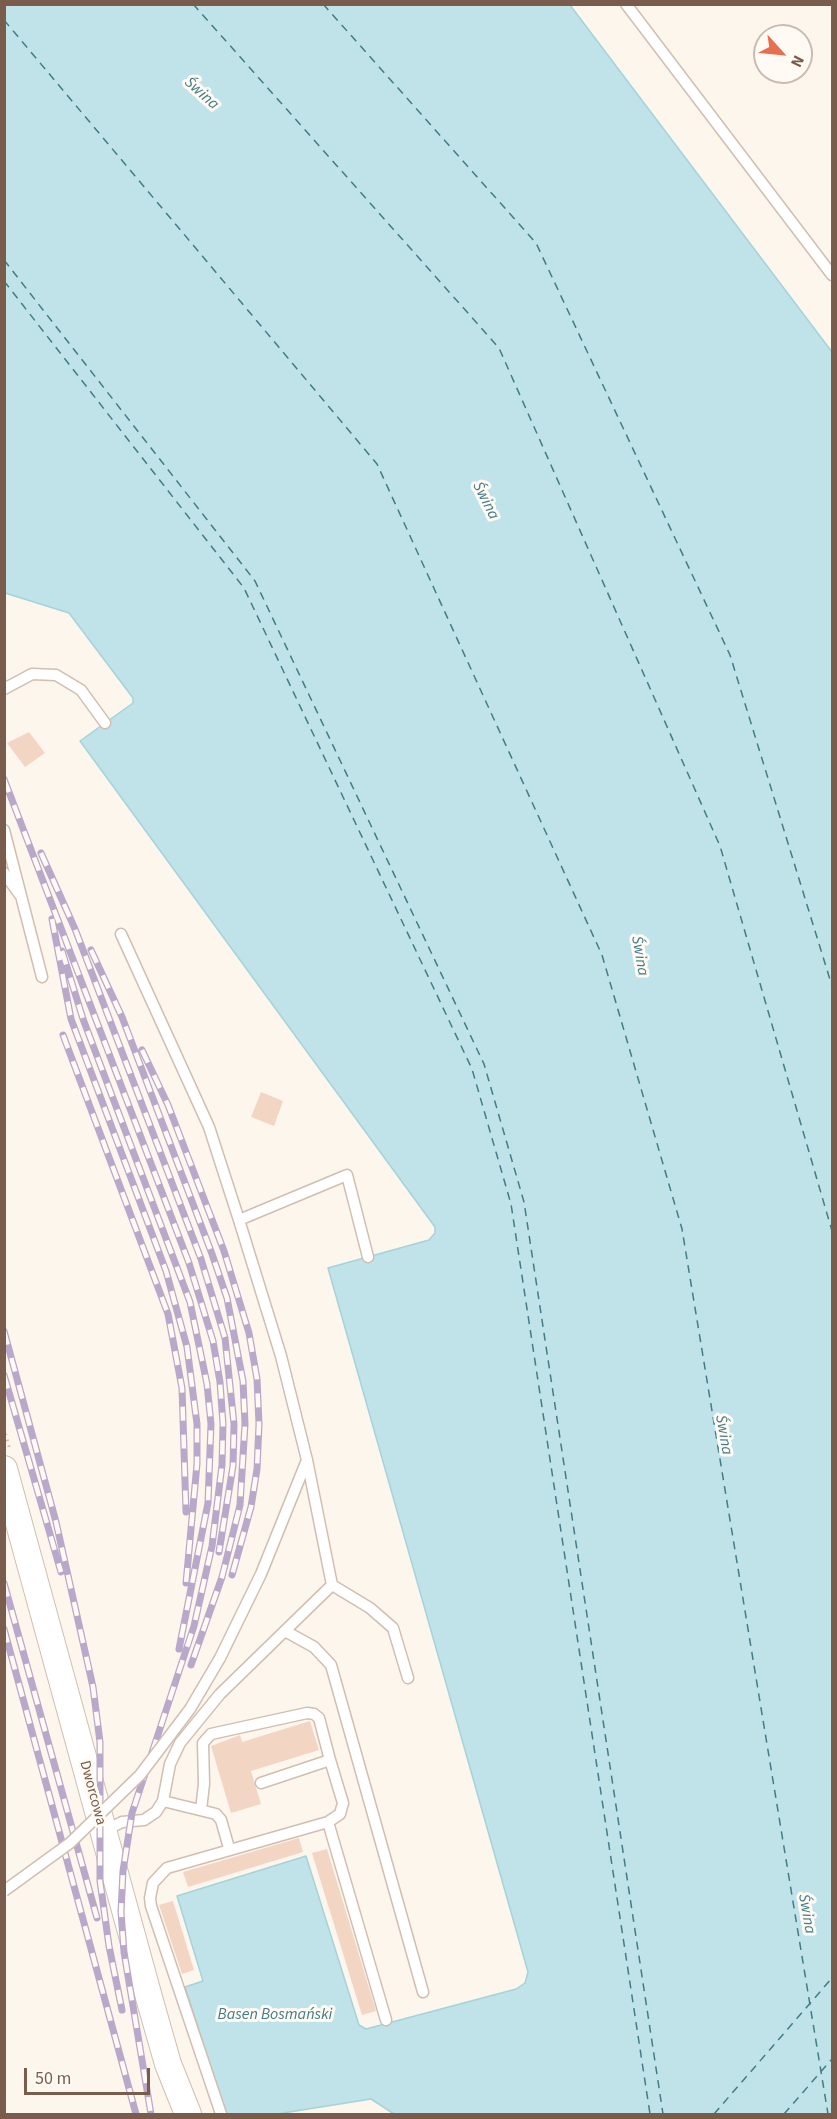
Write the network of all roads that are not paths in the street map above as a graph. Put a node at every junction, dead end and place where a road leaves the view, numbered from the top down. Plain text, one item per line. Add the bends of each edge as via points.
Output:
1 (626, 4) edge
2 (831, 270) edge
3 (4, 689) edge
4 (105, 723) dead end
5 (4, 830) edge
6 (4, 873) edge
7 (25, 903) junction
8 (121, 934) dead end
9 (42, 977) dead end
10 (239, 1220) junction
11 (368, 1257) dead end
12 (307, 1460) junction
13 (4, 1469) edge
14 (332, 1585) junction
15 (285, 1631) junction
16 (408, 1678) dead end
17 (330, 1760) junction
18 (261, 1783) dead end
19 (163, 1801) junction
20 (201, 1810) junction
21 (328, 1822) junction
22 (103, 1832) junction
23 (229, 1848) junction
24 (4, 1892) edge
25 (423, 1992) dead end
26 (386, 2020) dead end
27 (188, 2115) edge
28 (221, 2115) edge

1 - 2 lane
3 - 4 lane via 32,674 56,675 81,690
5 - 7 lane
6 - 7 lane
7 - 9 lane
8 - 10 lane via 209,1127
10 - 11 lane via 347,1175
10 - 12 lane via 281,1356
12 - 14 lane
12 - 24 lane, bridge via 261,1574 190,1709 140,1775 70,1843
13 - 22 street, Dworcowa
14 - 15 lane
14 - 16 lane via 370,1608 393,1628
15 - 19 lane via 220,1694 180,1743 170,1764
15 - 25 lane via 314,1647 331,1665
17 - 18 lane
17 - 20 lane via 319,1718 314,1714 212,1734 203,1743
17 - 21 lane via 343,1803 340,1814
19 - 20 lane
19 - 22 lane via 144,1820 122,1822
20 - 23 lane via 216,1814 221,1820
21 - 23 lane
21 - 26 lane
22 - 27 street, Dworcowa via 168,2064
23 - 28 lane via 168,1868 153,1883 150,1898

